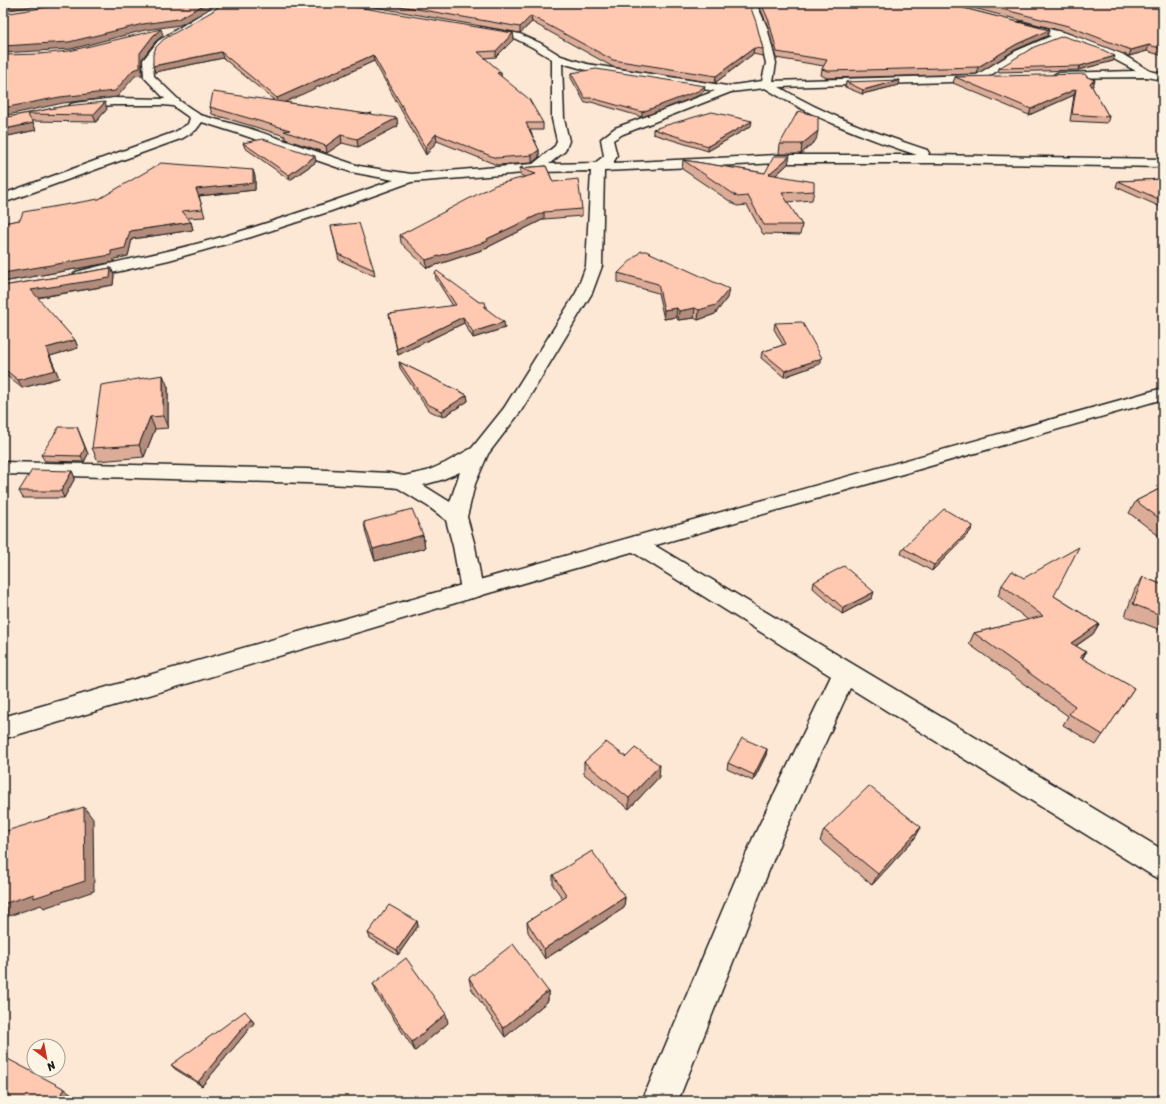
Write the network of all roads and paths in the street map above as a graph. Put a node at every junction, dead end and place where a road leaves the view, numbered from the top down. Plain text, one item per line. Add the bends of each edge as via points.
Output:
1 (225, 3) edge
2 (752, 3) edge
3 (1011, 22) edge
4 (183, 28) junction
5 (473, 28) edge
6 (160, 32) edge
7 (1063, 35) junction
8 (557, 58) junction
9 (1147, 74) junction
10 (1048, 76) edge
11 (1002, 77) edge
12 (1163, 77) edge
13 (980, 78) junction
14 (767, 84) junction
15 (729, 89) junction
16 (176, 103) junction
17 (60, 109) edge
18 (196, 117) junction
19 (940, 159) junction
20 (1163, 163) edge
21 (598, 167) junction
22 (536, 168) junction
23 (411, 178) junction
24 (3, 198) edge
25 (70, 277) edge
26 (1163, 393) edge
27 (479, 452) junction
28 (3, 468) edge
29 (404, 482) junction
30 (456, 517) junction
31 (636, 544) junction
32 (472, 590) junction
33 (845, 672) junction
34 (3, 728) edge
35 (1163, 866) edge
36 (660, 1101) edge

1 - 4 street via 215,12
2 - 14 street via 762,27 771,63
3 - 7 street
4 - 6 street
4 - 16 street via 160,43 148,60 149,76
5 - 8 street via 517,36
7 - 9 street via 1102,49 1137,66
7 - 13 street via 1017,53
8 - 15 street via 586,67
8 - 22 street via 558,119 563,141 561,148
9 - 10 street
9 - 12 street
11 - 13 street
13 - 14 street
14 - 15 street
14 - 19 street via 831,120
15 - 21 street via 619,131 607,139 612,156 609,161
16 - 17 street via 147,100 114,101
16 - 18 street
18 - 23 street via 244,130 340,164 379,174
18 - 24 street via 192,127 179,135
19 - 20 street
19 - 21 street via 778,159
21 - 22 street
21 - 27 street via 594,266 584,293 512,411
22 - 23 street
23 - 25 street via 293,221 218,244 130,266
26 - 31 street
27 - 29 street via 459,466 441,474
27 - 30 street via 465,484
28 - 29 street via 306,476
29 - 30 street
30 - 32 street
31 - 32 street
31 - 33 street
32 - 34 street
33 - 35 street
33 - 36 street via 767,838

